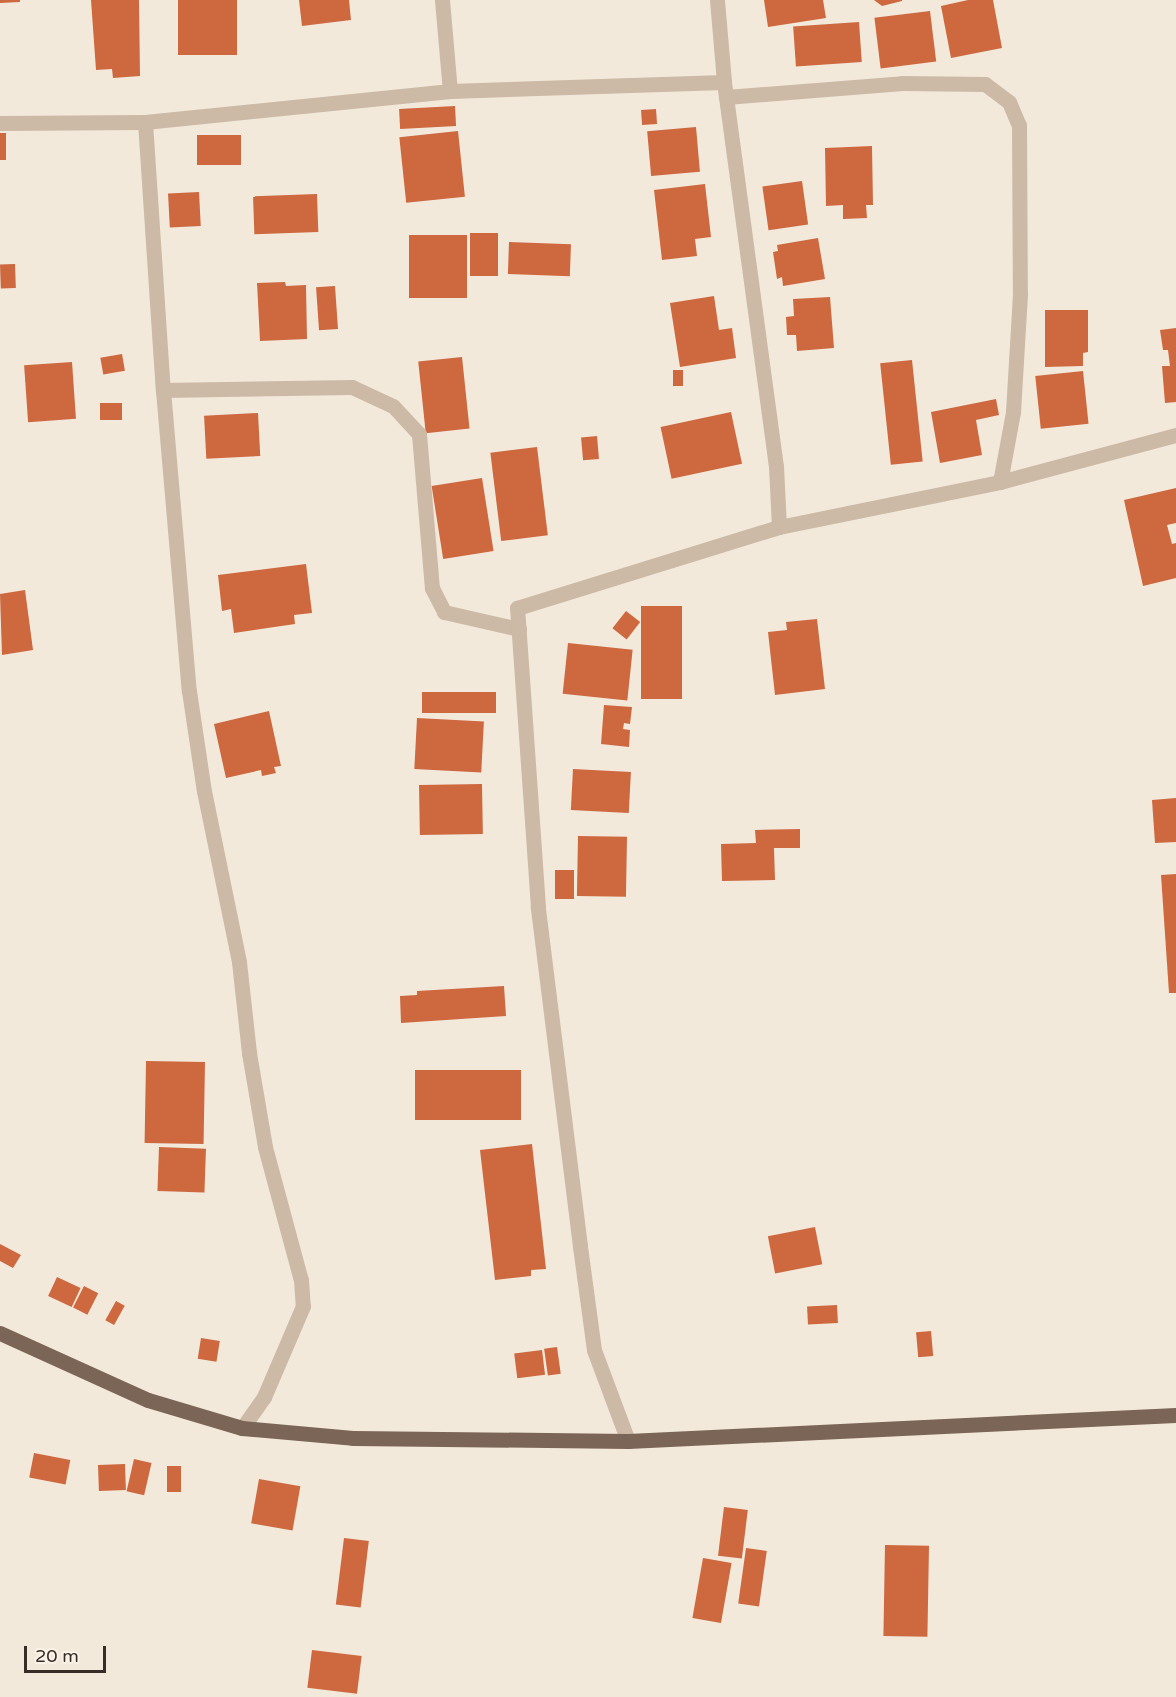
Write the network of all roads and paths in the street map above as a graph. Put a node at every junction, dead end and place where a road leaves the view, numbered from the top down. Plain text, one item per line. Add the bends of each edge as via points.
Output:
1 (442, 0) edge
2 (717, 0) edge
3 (725, 90) junction
4 (450, 91) junction
5 (145, 122) junction
6 (0, 123) edge
7 (163, 390) junction
8 (1176, 435) edge
9 (1000, 482) junction
10 (780, 527) junction
11 (519, 629) junction
12 (0, 1334) edge
13 (1176, 1414) edge
14 (242, 1428) junction
15 (628, 1442) junction

1 - 4 street
2 - 3 street
3 - 4 street
3 - 9 street via 986,84 1009,102 1019,125 1020,294 1012,412
3 - 10 street via 776,466
4 - 5 street
5 - 6 street
5 - 7 street
7 - 11 street via 352,387 393,406 419,434 432,588 444,612
7 - 14 street via 189,691 202,780 239,962 265,1147 301,1280 303,1306 264,1398
8 - 9 street
9 - 10 street
10 - 11 street via 535,599 517,608
11 - 15 street via 538,907 580,1246 594,1350
12 - 14 main road via 148,1400
13 - 15 main road
14 - 15 main road via 353,1438

